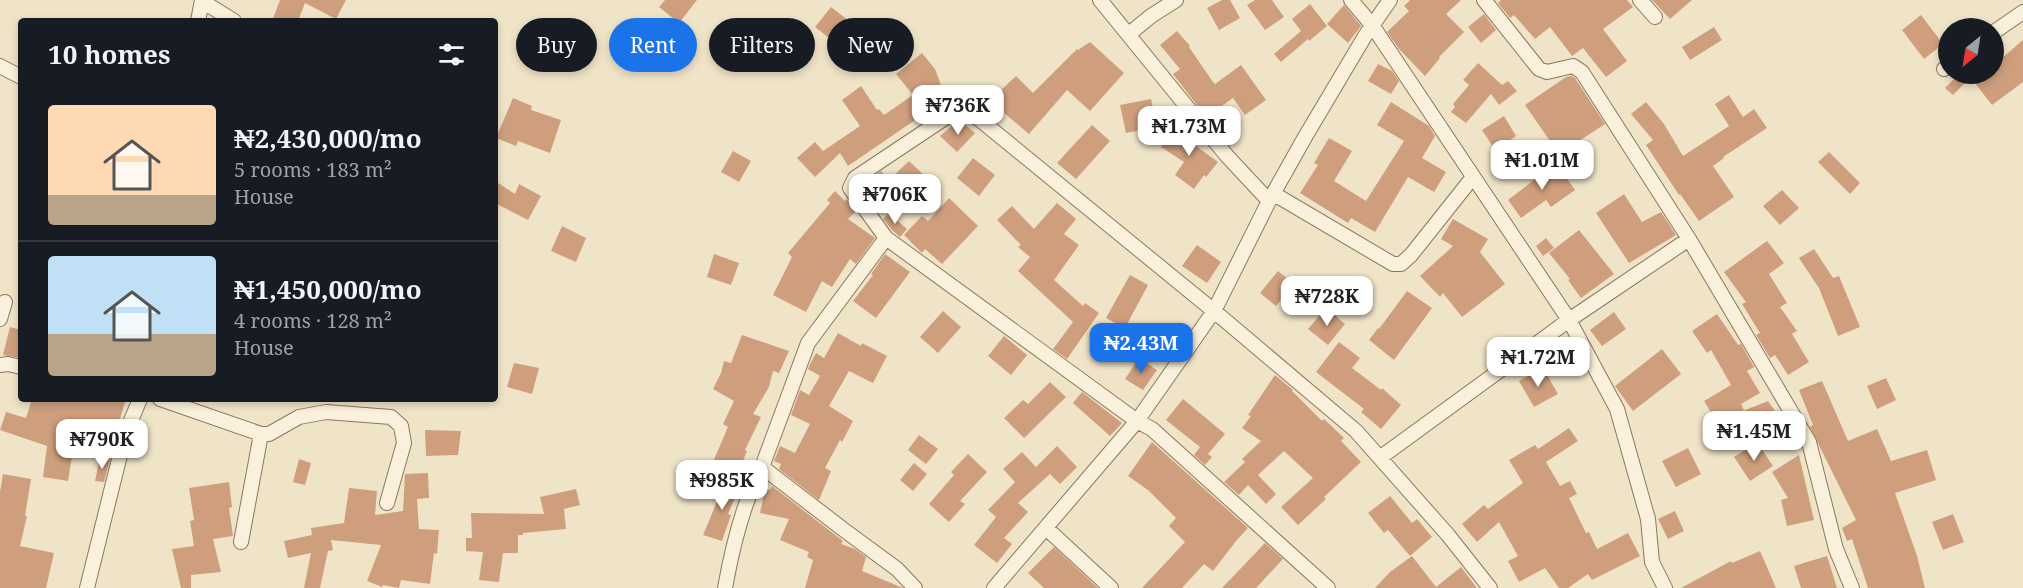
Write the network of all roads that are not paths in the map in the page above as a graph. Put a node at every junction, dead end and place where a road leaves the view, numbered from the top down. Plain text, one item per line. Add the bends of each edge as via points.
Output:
1 (202, 0) edge
2 (1100, 0) edge
3 (1176, 0) edge
4 (1351, 0) edge
5 (1390, 0) edge
6 (1484, 0) edge
7 (1640, 0) edge
8 (2023, 12) edge
9 (1655, 17) dead end
10 (199, 18) edge
11 (229, 18) edge
12 (1372, 25) junction
13 (2004, 25) edge
14 (1129, 34) junction
15 (0, 66) edge
16 (18, 75) edge
17 (1473, 177) junction
18 (1271, 198) junction
19 (886, 238) junction
20 (1689, 239) junction
21 (5, 302) dead end
22 (1214, 311) junction
23 (0, 319) edge
24 (1569, 320) junction
25 (0, 365) edge
26 (18, 366) edge
27 (139, 402) edge
28 (169, 402) edge
29 (1137, 421) junction
30 (261, 434) junction
31 (1381, 457) junction
32 (762, 467) junction
33 (387, 503) dead end
34 (1046, 528) junction
35 (241, 542) dead end
36 (87, 588) edge
37 (725, 588) edge
38 (915, 588) edge
39 (994, 588) edge
40 (1111, 588) edge
41 (1328, 588) edge
42 (1490, 588) edge
43 (1665, 588) edge
44 (1852, 588) edge

1 - 10 street
1 - 11 street
2 - 14 street
3 - 14 street
4 - 12 street
5 - 12 street
6 - 20 street via 1539,69 1547,72 1573,66 1582,72
7 - 9 street
8 - 13 street
12 - 17 street
12 - 18 street
14 - 18 street via 1227,156
15 - 16 street
17 - 18 street via 1401,264 1393,264
17 - 24 street
18 - 22 street
19 - 22 street via 850,188 855,178 957,110 967,112
19 - 29 street
19 - 32 street via 808,343
20 - 24 street
20 - 44 street via 1809,442 1836,549
21 - 23 street
22 - 29 street
22 - 31 street via 1356,431
24 - 31 street
24 - 43 street via 1617,409 1648,519 1652,562
25 - 26 street
27 - 36 street via 125,435
28 - 30 street
29 - 34 street
29 - 41 street via 1152,429
30 - 33 street via 269,434 299,417 326,412 391,417 401,426 404,443
30 - 35 street
31 - 42 street
32 - 37 street via 750,493
32 - 38 street via 897,568
34 - 39 street
34 - 40 street

